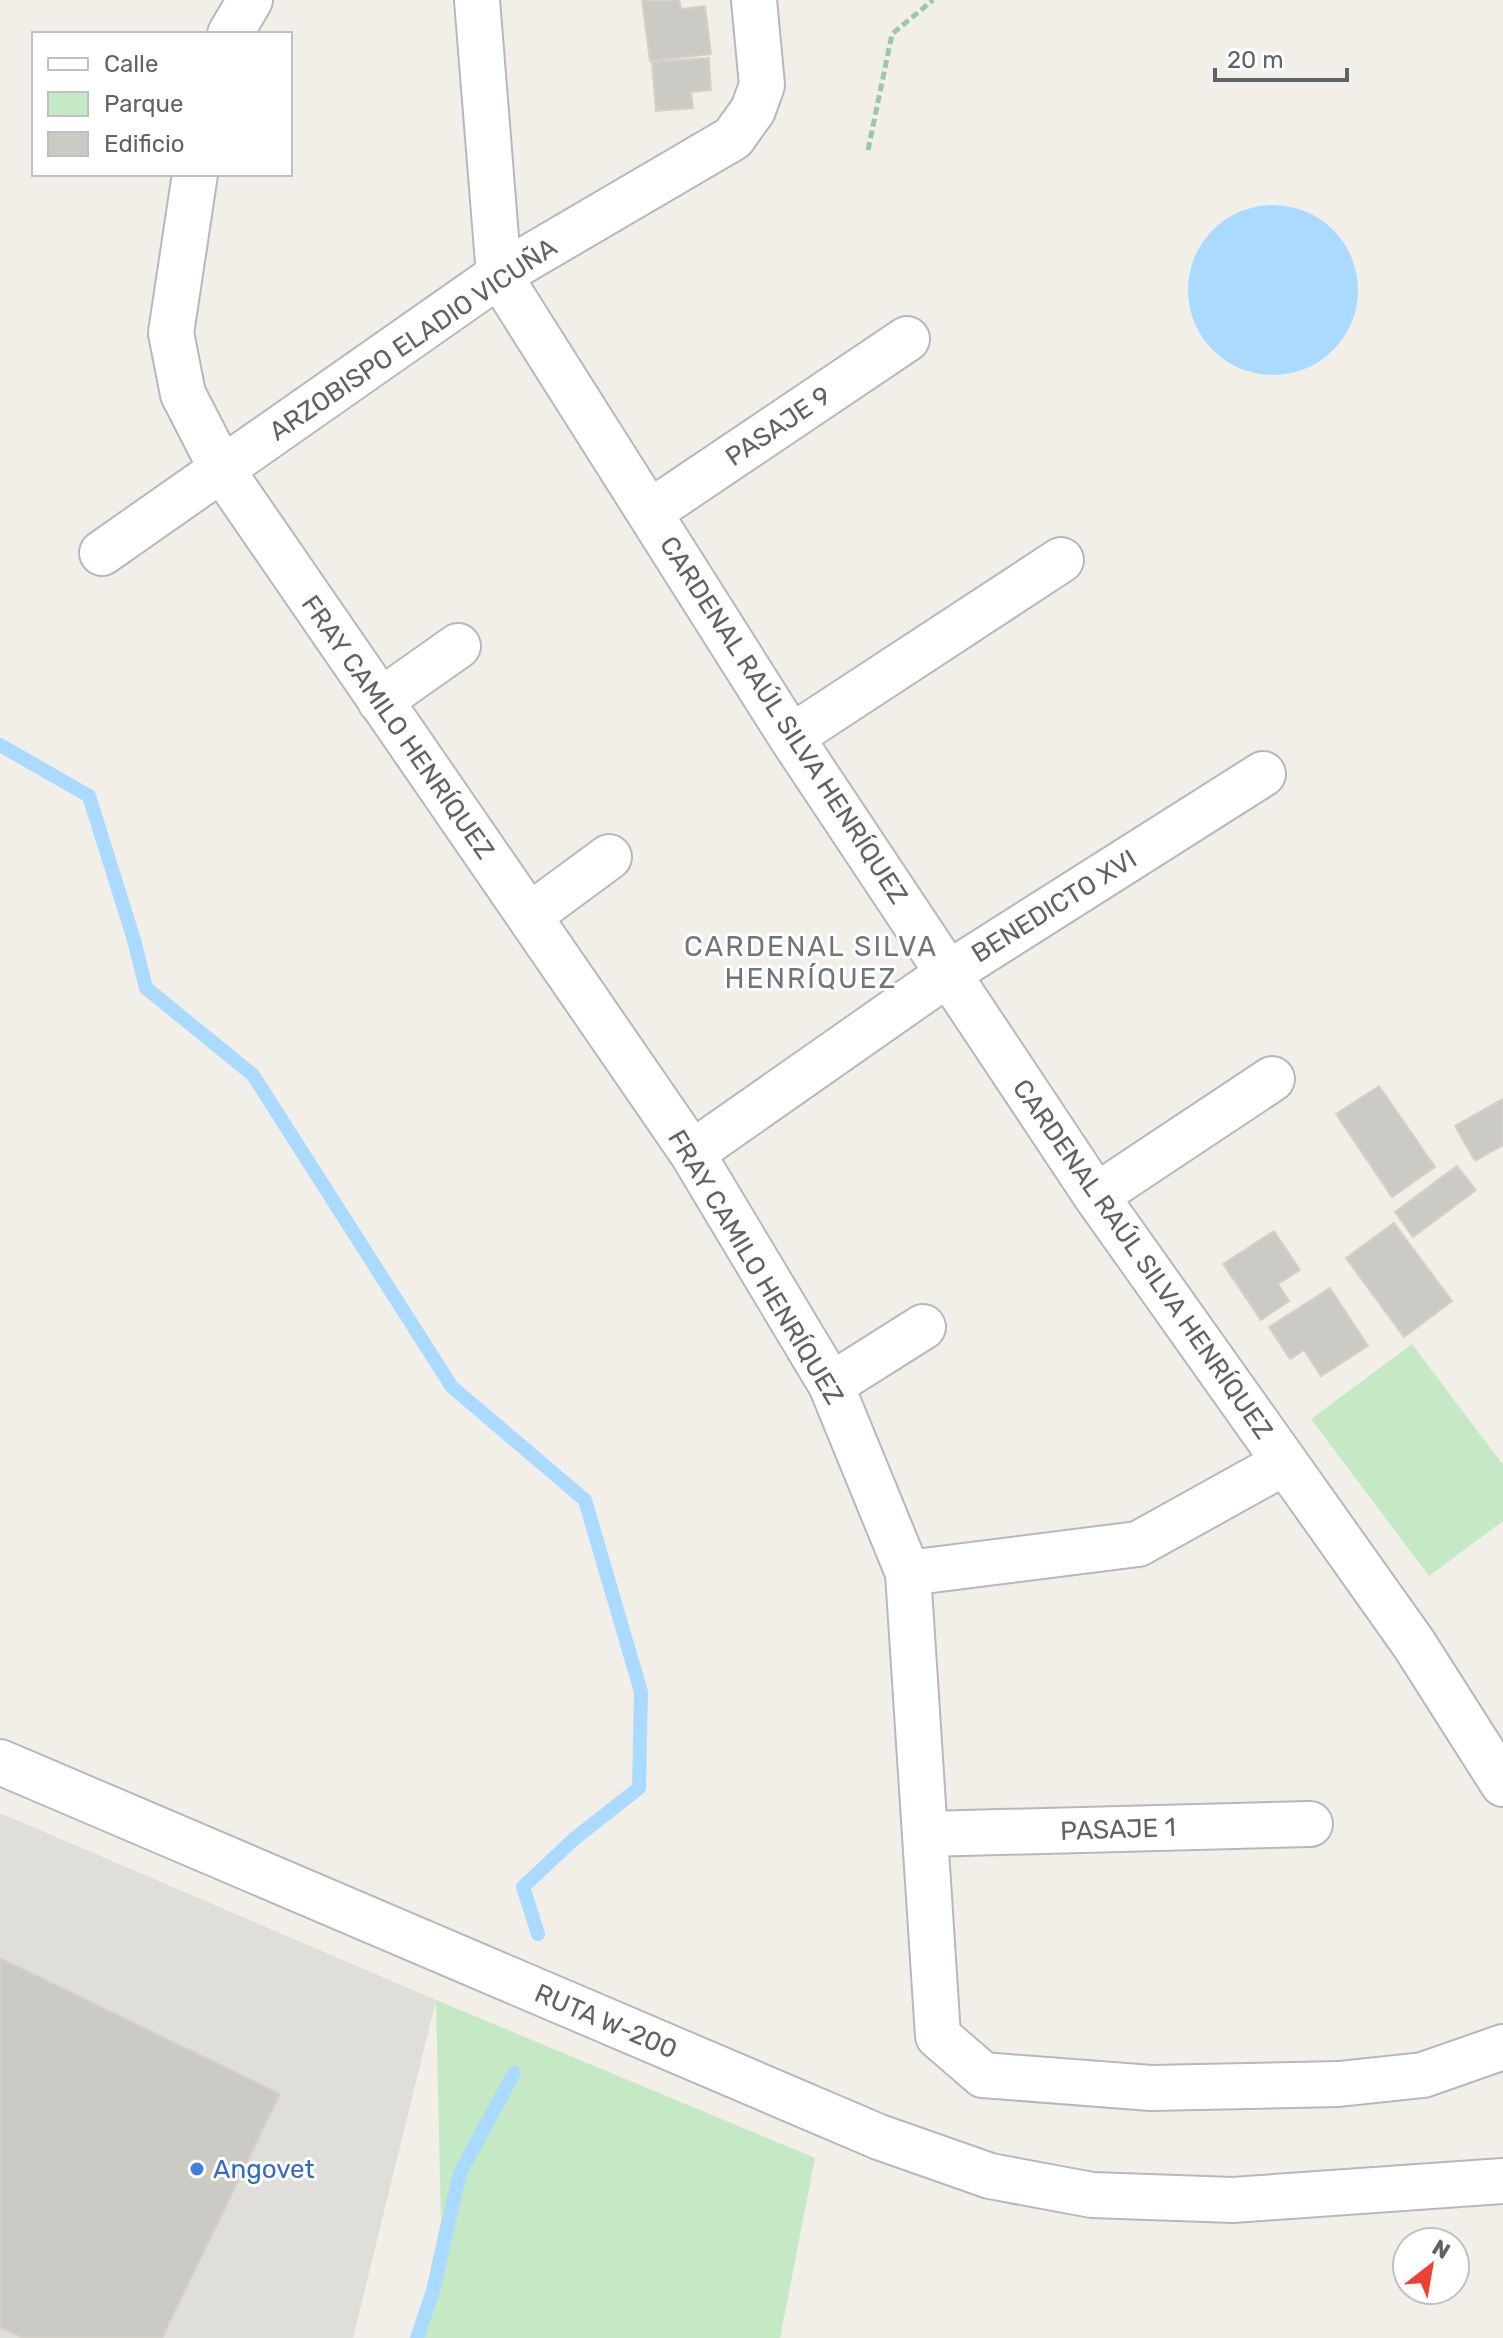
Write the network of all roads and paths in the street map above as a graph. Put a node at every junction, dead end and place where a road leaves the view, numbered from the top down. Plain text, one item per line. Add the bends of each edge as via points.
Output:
1 (250, 0) edge
2 (477, 0) edge
3 (754, 0) edge
4 (933, 0) edge
5 (231, 32) edge
6 (868, 150) dead end
7 (195, 176) edge
8 (499, 275) junction
9 (907, 339) dead end
10 (222, 470) junction
11 (650, 512) junction
12 (102, 553) dead end
13 (1061, 560) dead end
14 (458, 646) dead end
15 (380, 701) junction
16 (791, 737) junction
17 (1263, 774) dead end
18 (609, 857) dead end
19 (529, 916) junction
20 (949, 973) junction
21 (1272, 1079) dead end
22 (692, 1153) junction
23 (1096, 1196) junction
24 (923, 1327) dead end
25 (831, 1385) junction
26 (1284, 1463) junction
27 (908, 1573) junction
28 (0, 1762) edge
29 (1503, 1784) edge
30 (1310, 1824) dead end
31 (926, 1834) junction
32 (1503, 2047) edge
33 (1503, 2181) edge

1 - 5 street
2 - 8 street, CARDENAL RAÚL SILVA HENRÍQUEZ
3 - 8 street, ARZOBISPO ELADIO VICUÑA via 762,85 753,110 733,138
4 - 6 path via 892,34
7 - 10 street, FRAY CAMILO HENRÍQUEZ via 171,333 183,394
8 - 10 street, ARZOBISPO ELADIO VICUÑA
8 - 11 street, CARDENAL RAÚL SILVA HENRÍQUEZ
9 - 11 street, PASAJE 9
10 - 12 street, ARZOBISPO ELADIO VICUÑA
10 - 15 street, FRAY CAMILO HENRÍQUEZ
11 - 16 street, CARDENAL RAÚL SILVA HENRÍQUEZ
13 - 16 street
14 - 15 street
15 - 19 street, FRAY CAMILO HENRÍQUEZ
16 - 20 street, CARDENAL RAÚL SILVA HENRÍQUEZ
17 - 20 street, BENEDICTO XVI
18 - 19 street
19 - 22 street, FRAY CAMILO HENRÍQUEZ
20 - 22 street, BENEDICTO XVI
20 - 23 street, CARDENAL RAÚL SILVA HENRÍQUEZ
21 - 23 street
22 - 25 street, FRAY CAMILO HENRÍQUEZ
23 - 26 street, CARDENAL RAÚL SILVA HENRÍQUEZ
24 - 25 street
25 - 27 street, FRAY CAMILO HENRÍQUEZ
26 - 27 street via 1138,1544
26 - 29 street, CARDENAL RAÚL SILVA HENRÍQUEZ via 1414,1644
27 - 31 street, FRAY CAMILO HENRÍQUEZ
28 - 33 street, RUTA W-200 via 879,2137 990,2176 1092,2195 1233,2200
30 - 31 street, PASAJE 1
31 - 32 street, FRAY CAMILO HENRÍQUEZ via 938,2036 983,2075 1151,2088 1339,2084 1423,2075

